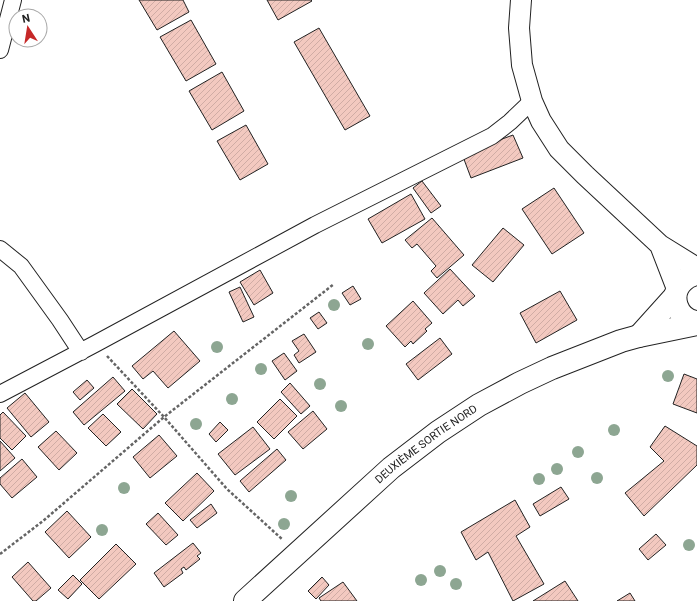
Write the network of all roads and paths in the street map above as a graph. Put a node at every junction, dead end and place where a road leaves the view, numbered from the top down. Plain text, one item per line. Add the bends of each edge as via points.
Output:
1 (13, 0) edge
2 (521, 0) edge
3 (5, 18) edge
4 (0, 50) edge
5 (532, 102) junction
6 (660, 245) junction
7 (0, 249) edge
8 (697, 268) edge
9 (697, 274) edge
10 (334, 284) dead end
11 (676, 292) junction
12 (697, 323) edge
13 (639, 336) junction
14 (95, 344) junction
15 (81, 352) junction
16 (0, 394) edge
17 (164, 417) junction
18 (297, 553) junction
19 (0, 554) edge
20 (245, 601) edge

1 - 3 street
2 - 5 street via 519,28 522,65
3 - 4 street
5 - 6 street via 558,149
5 - 14 street via 492,136 315,225
6 - 8 street
6 - 11 street
7 - 15 street via 21,266
9 - 11 main road via 682,281
10 - 17 path
11 - 12 main road via 679,312
11 - 13 main road
12 - 13 main road, DEUXIÈME SORTIE NORD
13 - 18 main road, DEUXIÈME SORTIE NORD via 552,368 473,408 391,468
14 - 15 street
14 - 17 path
15 - 16 street
17 - 18 path via 227,489
17 - 19 path via 43,521
18 - 20 main road, DEUXIÈME SORTIE NORD

